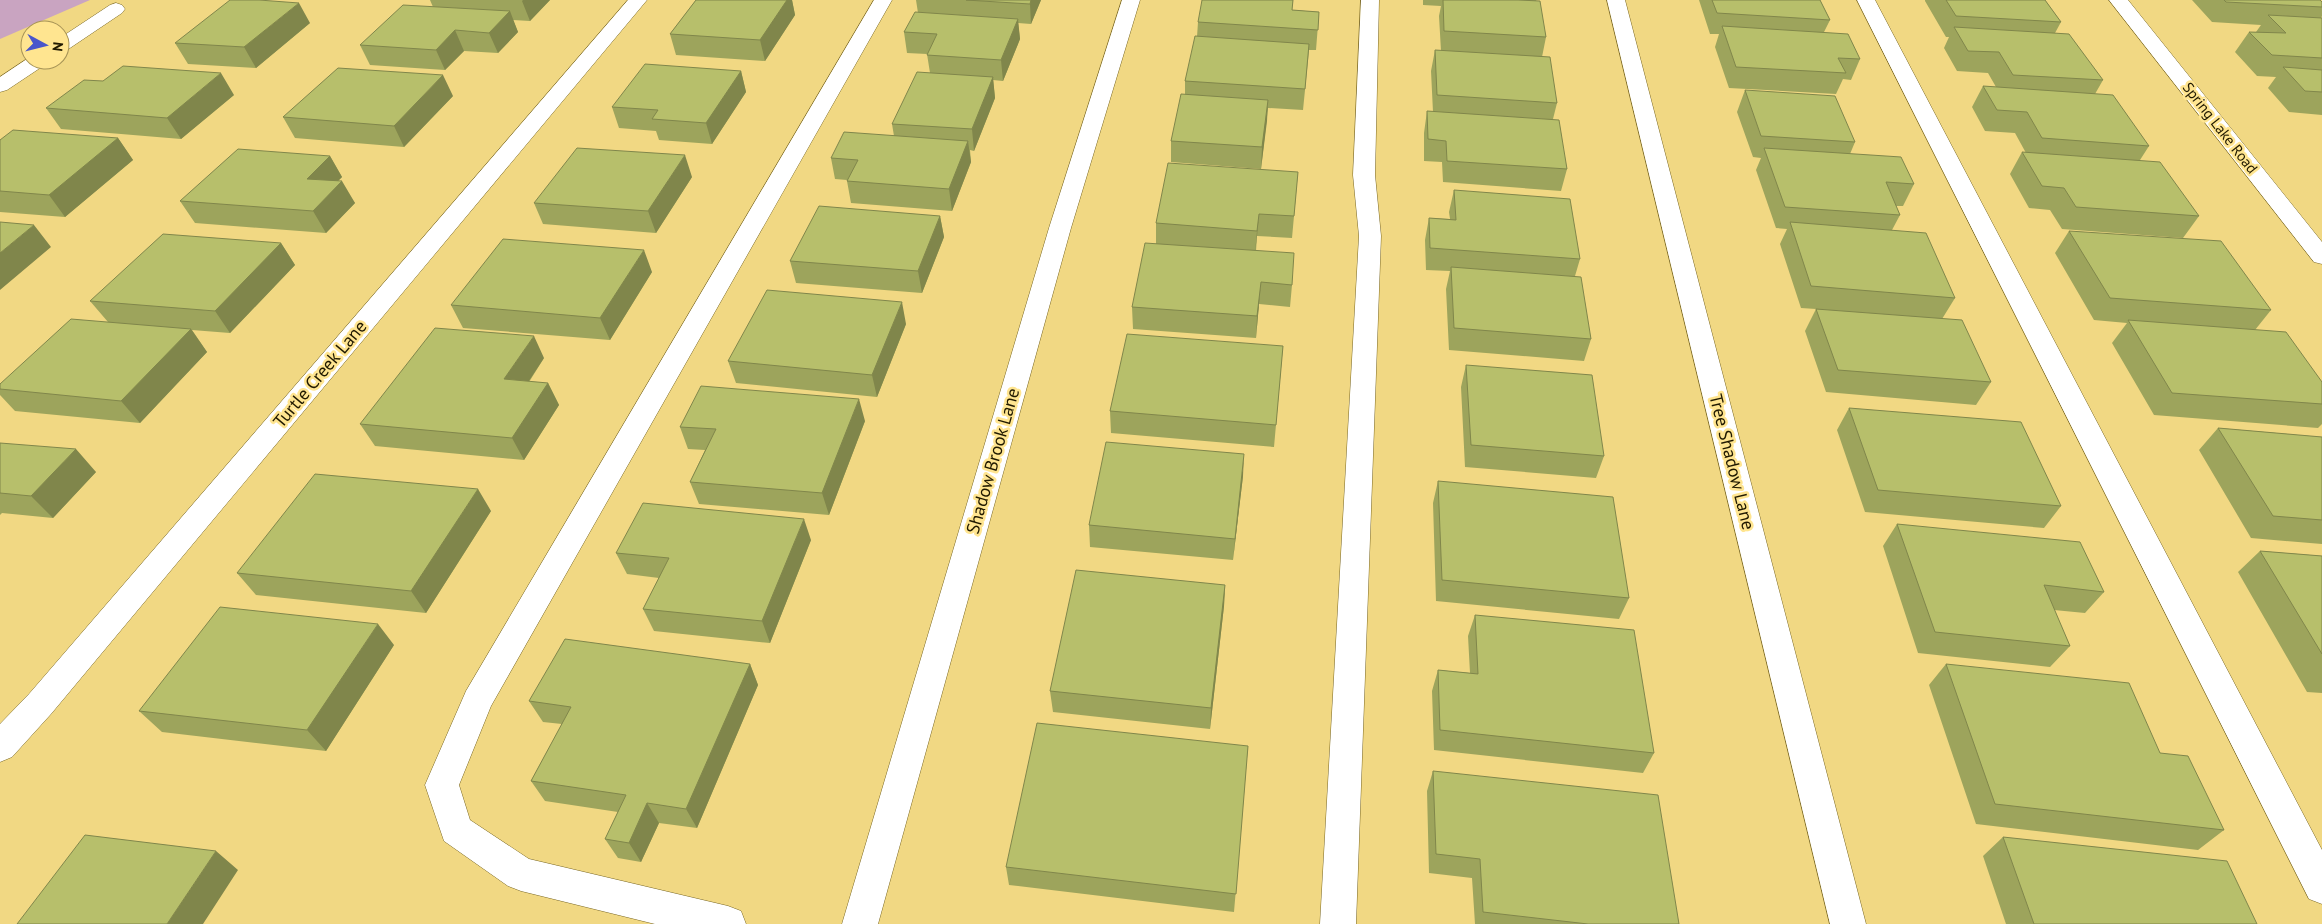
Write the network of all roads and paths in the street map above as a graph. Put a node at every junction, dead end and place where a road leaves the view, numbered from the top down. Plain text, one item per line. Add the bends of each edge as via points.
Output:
1 (638, 0) edge
2 (884, 0) edge
3 (1131, 0) edge
4 (1370, 0) edge
5 (1616, 0) edge
6 (1866, 0) edge
7 (2118, 0) edge
8 (116, 9) dead end
9 (70, 39) edge
10 (24, 70) edge
11 (0, 86) edge
12 (2322, 257) edge
13 (0, 747) edge
14 (2322, 887) edge
15 (728, 924) edge
16 (860, 924) edge
17 (1338, 924) edge
18 (1848, 924) edge

1 - 13 street, Turtle Creek Lane
2 - 15 street via 477,701 442,785 456,830 521,874
3 - 16 street, Shadow Brook Lane via 1060,228
4 - 17 street via 1364,175 1370,236
5 - 18 street, Tree Shadow Lane
6 - 14 street
7 - 12 street, Spring Lake Road
8 - 9 street
10 - 11 street

